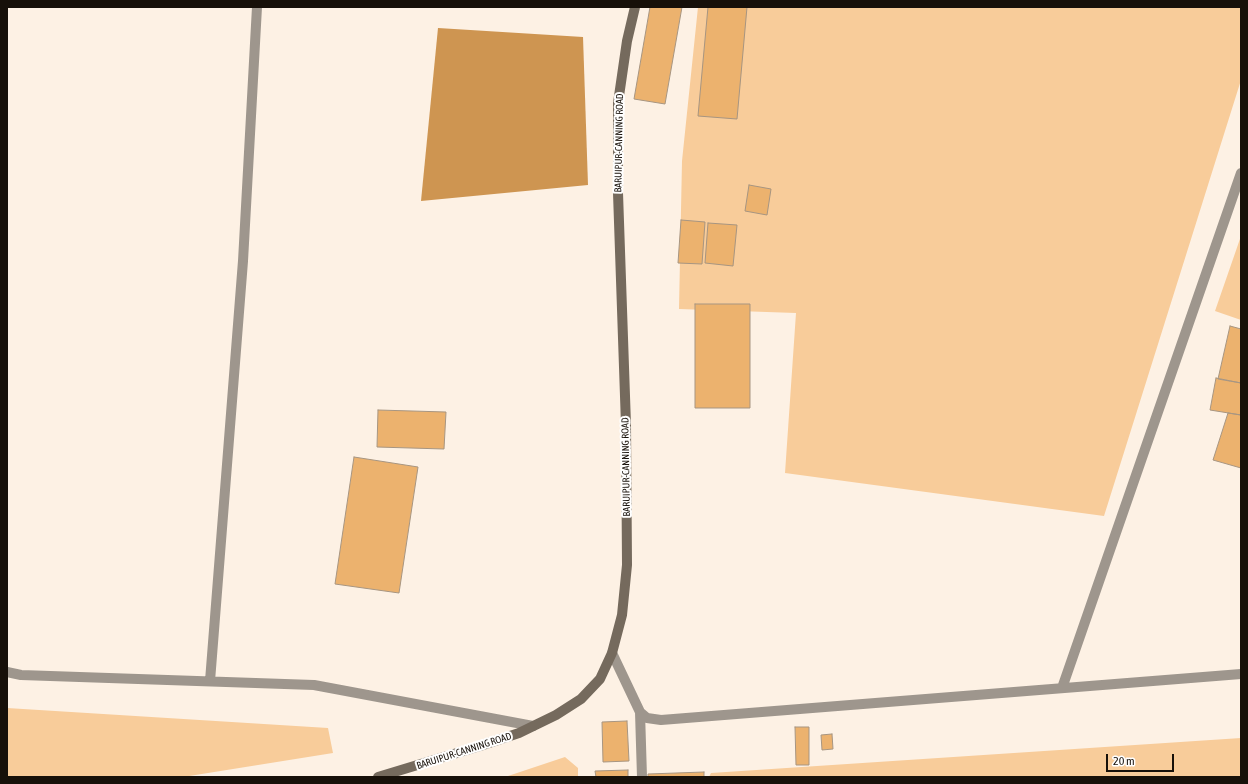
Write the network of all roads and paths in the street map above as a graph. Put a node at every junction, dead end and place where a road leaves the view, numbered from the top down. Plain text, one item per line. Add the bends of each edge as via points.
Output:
1 (257, 7) edge
2 (635, 7) edge
3 (1241, 173) edge
4 (612, 653) junction
5 (7, 672) edge
6 (1241, 674) edge
7 (210, 681) junction
8 (1062, 688) junction
9 (640, 712) junction
10 (533, 726) junction
11 (378, 777) edge
12 (642, 777) edge

1 - 7 street via 243,261
2 - 4 main road, BARUIPUR-CANNING ROAD via 618,103 627,565 622,615
3 - 8 street
4 - 9 street
4 - 10 main road, BARUIPUR-CANNING ROAD via 600,679 581,699
5 - 7 street via 21,675
6 - 8 street
7 - 10 street via 314,685
8 - 9 street via 661,720 647,718
9 - 12 street
10 - 11 main road, BARUIPUR-CANNING ROAD via 444,758

